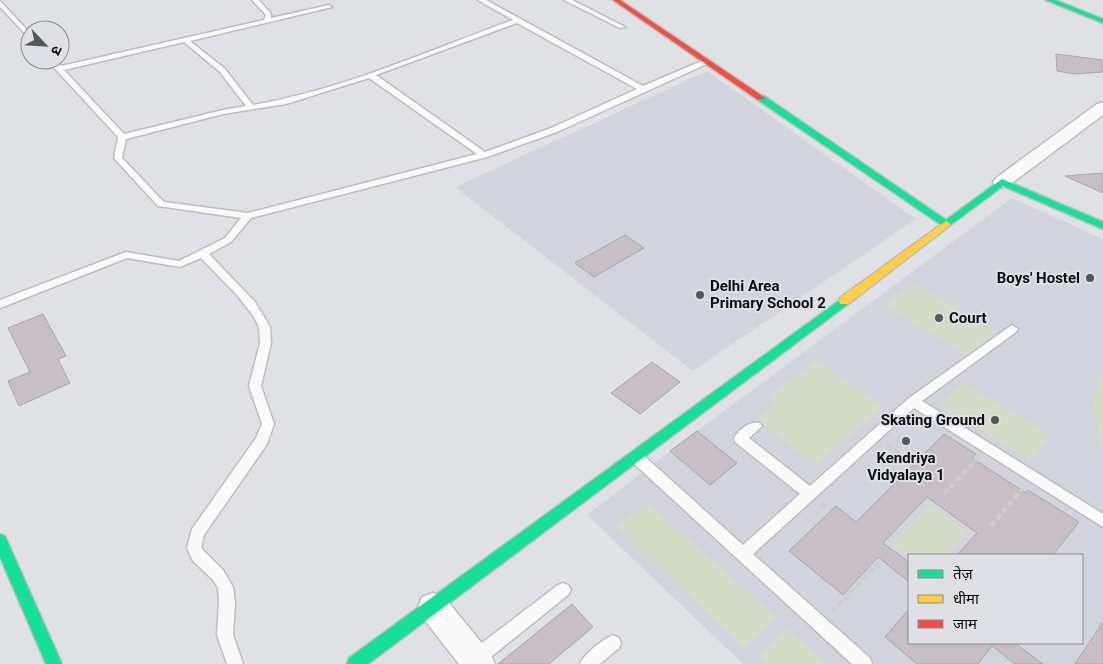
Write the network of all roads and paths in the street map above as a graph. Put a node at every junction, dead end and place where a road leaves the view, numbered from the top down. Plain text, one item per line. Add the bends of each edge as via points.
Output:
1 (255, 0) edge
2 (481, 0) edge
3 (567, 0) edge
4 (616, 0) edge
5 (1049, 0) edge
6 (0, 3) edge
7 (329, 7) dead end
8 (516, 21) junction
9 (1103, 21) edge
10 (267, 22) junction
11 (20, 26) edge
12 (622, 27) dead end
13 (186, 42) junction
14 (706, 62) junction
15 (70, 68) edge
16 (60, 70) edge
17 (370, 75) junction
18 (643, 89) junction
19 (1103, 107) edge
20 (251, 108) junction
21 (122, 137) junction
22 (484, 155) junction
23 (1002, 182) junction
24 (248, 216) junction
25 (946, 224) junction
26 (1103, 226) edge
27 (202, 253) junction
28 (0, 304) edge
29 (1012, 329) dead end
30 (913, 401) junction
31 (756, 426) dead end
32 (875, 436) junction
33 (987, 448) junction
34 (636, 457) junction
35 (915, 463) dead end
36 (1033, 477) junction
37 (810, 493) junction
38 (944, 494) dead end
39 (1103, 521) edge
40 (991, 526) dead end
41 (0, 540) edge
42 (742, 554) junction
43 (882, 560) dead end
44 (563, 590) dead end
45 (433, 607) junction
46 (820, 625) junction
47 (613, 643) dead end
48 (477, 662) edge
49 (54, 664) edge
50 (235, 664) edge
51 (355, 664) edge
52 (588, 664) edge
53 (864, 664) edge

1 - 10 lane via 268,11
2 - 8 lane
3 - 12 lane
4 - 14 street
5 - 9 street
6 - 11 lane
7 - 10 lane
8 - 17 lane
8 - 18 lane
10 - 13 lane
13 - 15 lane
13 - 20 lane via 212,59
14 - 18 lane
14 - 25 street
16 - 21 lane
17 - 20 lane via 283,102
17 - 22 lane
18 - 22 lane via 554,130
19 - 23 street
20 - 21 lane
21 - 24 lane via 118,158 162,204
22 - 24 lane
23 - 25 street
23 - 26 street
24 - 27 lane via 228,240
25 - 34 street
27 - 28 lane via 180,264 126,255
27 - 50 lane via 261,317 266,336 266,348 255,380 268,424 262,440 197,533 194,548 225,587 225,635
29 - 30 lane
30 - 32 lane
30 - 33 lane
31 - 37 lane via 740,438
32 - 35 path
32 - 37 lane
33 - 36 lane
33 - 38 path
34 - 42 lane
34 - 45 street
36 - 39 lane
36 - 40 path
37 - 42 lane
41 - 49 street
42 - 46 lane
43 - 46 path
44 - 48 lane
45 - 48 street
45 - 51 street
46 - 53 lane
47 - 52 lane

